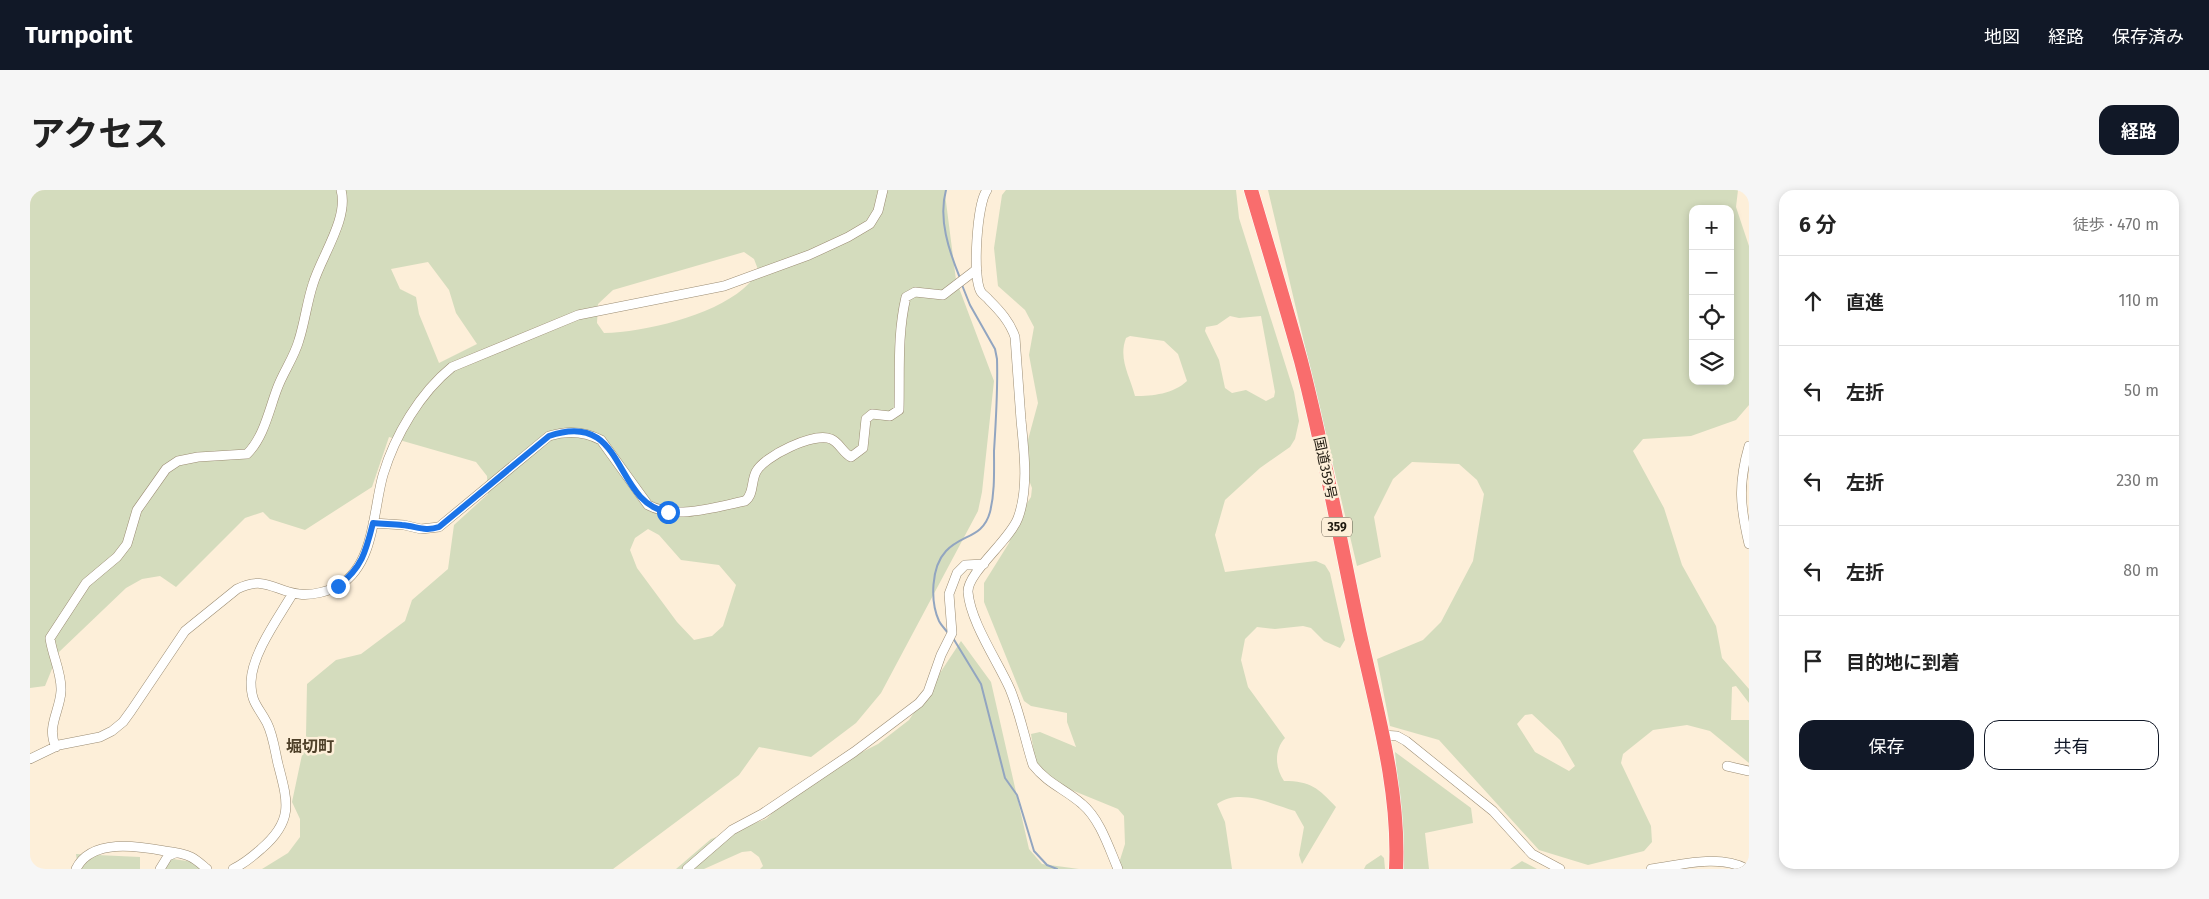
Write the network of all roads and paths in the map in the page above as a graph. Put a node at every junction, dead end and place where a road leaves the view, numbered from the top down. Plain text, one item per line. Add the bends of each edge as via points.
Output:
1 (341, 190) edge
2 (883, 190) edge
3 (987, 190) edge
4 (1251, 190) edge
5 (976, 269) junction
6 (1749, 446) edge
7 (373, 523) junction
8 (1749, 544) edge
9 (984, 564) junction
10 (293, 593) junction
11 (1382, 736) junction
12 (56, 746) junction
13 (30, 759) edge
14 (1727, 766) dead end
15 (1749, 771) edge
16 (175, 853) junction
17 (76, 869) edge
18 (160, 869) edge
19 (207, 869) edge
20 (233, 869) edge
21 (687, 869) edge
22 (1118, 869) edge
23 (1396, 869) edge
24 (1560, 869) edge
25 (1651, 869) edge
26 (1747, 869) edge

1 - 12 street via 343,203 339,222 313,283 293,358 253,448 247,454 178,461 166,469 137,510 127,544 117,557 86,583 50,638 61,690 51,728
2 - 7 street via 878,211 870,224 809,255 724,286 578,315 452,367 426,393 397,440 383,474
3 - 5 street via 982,196
4 - 11 highway, 国道359号 / 359 via 1301,362
5 - 7 street via 942,295 915,292 906,297 898,352 899,410 890,416 872,414 866,420 863,448 851,457 833,440 816,438 768,459 755,472 751,493 745,501 668,512 648,505 602,440 580,432 559,433 549,436 439,527 431,530
5 - 9 street via 981,292 1010,324 1015,337 1024,476 1017,520
6 - 8 street via 1740,495
7 - 10 street via 366,550 349,578 338,586 315,593
9 - 21 street via 965,565 957,573 949,594 952,633 928,692 919,703 854,752 762,814 732,830
9 - 22 street via 969,584 970,600 983,636 1010,690 1033,765 1041,775 1082,804 1093,817
10 - 12 street via 259,582 237,589 185,631 123,722 100,738
10 - 20 street via 265,641 251,678 253,702 267,723 282,778 285,817 274,838
11 - 23 highway, 国道359号 / 359 via 1392,793
11 - 24 street via 1397,736 1406,741 1493,812 1532,854
12 - 13 street
14 - 15 street
16 - 17 street via 139,846 114,847 90,854
16 - 18 street via 168,856
16 - 19 street via 192,857
25 - 26 street via 1713,861 1736,863

